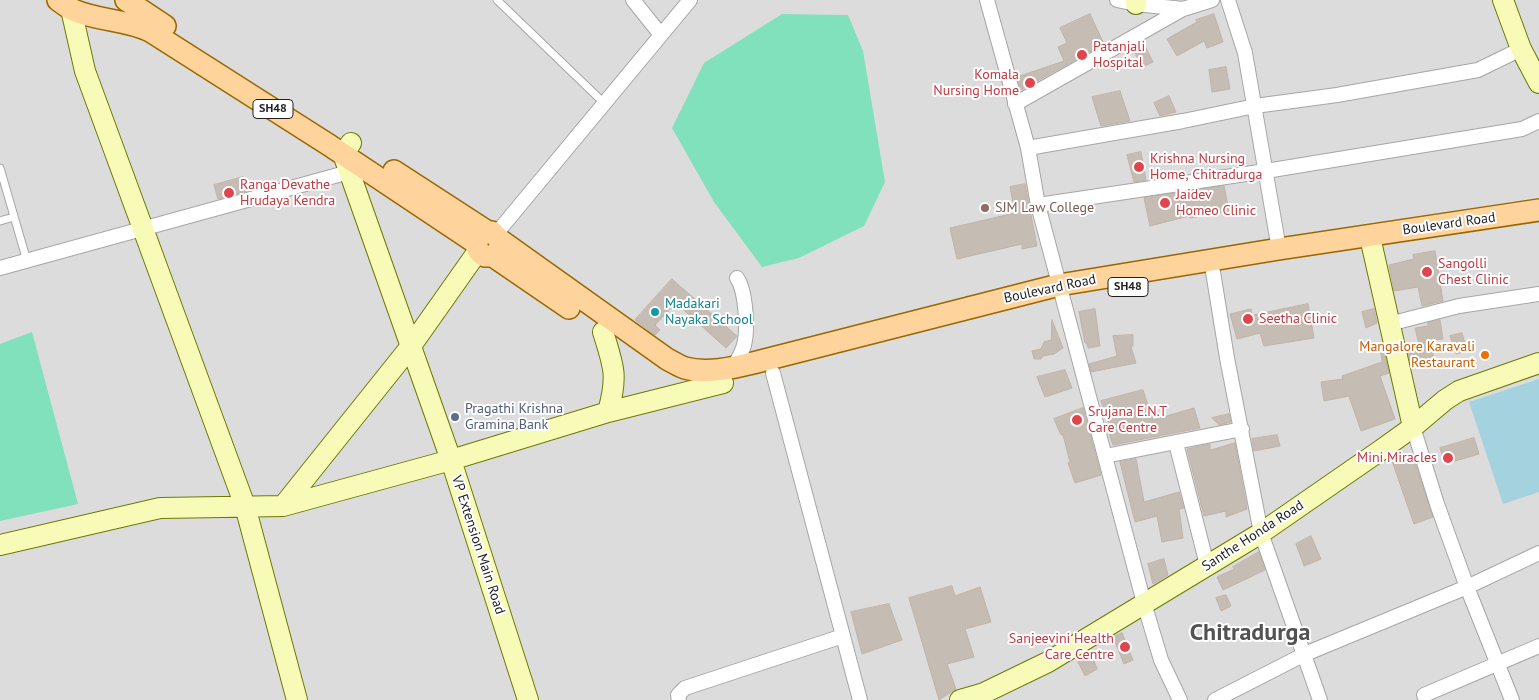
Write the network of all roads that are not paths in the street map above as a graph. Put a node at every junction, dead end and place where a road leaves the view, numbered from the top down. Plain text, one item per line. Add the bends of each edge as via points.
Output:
1 (124, 0) edge
2 (497, 0) edge
3 (633, 0) edge
4 (690, 0) edge
5 (987, 0) edge
6 (1212, 0) edge
7 (1228, 0) edge
8 (1503, 0) edge
9 (1130, 1) edge
10 (64, 4) edge
11 (1183, 10) junction
12 (111, 20) junction
13 (661, 35) junction
14 (1521, 49) junction
15 (1539, 84) edge
16 (604, 103) junction
17 (1016, 104) junction
18 (1254, 106) junction
19 (1539, 121) edge
20 (1028, 148) junction
21 (348, 157) junction
22 (0, 168) edge
23 (1266, 171) junction
24 (1038, 205) junction
25 (1539, 210) edge
26 (14, 217) junction
27 (0, 221) edge
28 (1539, 222) edge
29 (143, 228) junction
30 (488, 243) junction
31 (1372, 246) junction
32 (1279, 249) junction
33 (26, 261) junction
34 (0, 268) edge
35 (1213, 272) junction
36 (737, 278) dead end
37 (1061, 292) junction
38 (1539, 294) edge
39 (1389, 324) junction
40 (603, 332) junction
41 (411, 346) junction
42 (1539, 363) edge
43 (773, 373) junction
44 (726, 375) junction
45 (608, 412) junction
46 (1413, 427) junction
47 (1242, 429) junction
48 (1176, 443) junction
49 (1105, 456) junction
50 (451, 460) junction
51 (245, 506) junction
52 (284, 506) junction
53 (1262, 533) junction
54 (0, 545) edge
55 (1539, 553) edge
56 (1208, 565) junction
57 (1467, 587) junction
58 (1144, 603) junction
59 (843, 636) junction
60 (1539, 646) edge
61 (1305, 654) junction
62 (1498, 664) junction
63 (1424, 695) dead end
64 (968, 699) edge
65 (297, 700) edge
66 (528, 700) edge
67 (680, 700) edge
68 (860, 700) edge
69 (1180, 700) edge
70 (1214, 700) edge
71 (1320, 700) edge
72 (1512, 700) edge

1 - 12 main road, SH48 via 122,14
1 - 21 main road, SH48
2 - 16 lane
3 - 13 street
4 - 13 street
5 - 17 street
6 - 11 street
7 - 18 street via 1245,53
8 - 14 street
9 - 11 street
10 - 12 main road, SH48
10 - 29 street
11 - 17 street
12 - 21 main road, SH48 via 150,31
13 - 16 street
14 - 15 street
14 - 18 street via 1478,70
16 - 30 street
17 - 20 street
18 - 20 street
18 - 23 street
19 - 23 street via 1522,129
20 - 24 street
21 - 29 street
21 - 30 main road, SH48
21 - 41 street
22 - 26 lane
23 - 24 street
23 - 32 street
24 - 37 street
25 - 32 main road, Boulevard Road / SH48
26 - 27 lane
26 - 33 lane
28 - 31 main road, Boulevard Road / SH48
29 - 33 street
29 - 51 street
30 - 40 main road, SH48
30 - 41 street
30 - 44 main road, SH48 via 683,368
31 - 35 main road, Boulevard Road / SH48
31 - 39 street
32 - 37 main road, Boulevard Road / SH48
33 - 34 street
35 - 37 main road, Boulevard Road / SH48
35 - 47 street
36 - 44 street via 741,283 746,320 744,344
37 - 43 main road, Boulevard Road / SH48
37 - 44 main road, Boulevard Road / SH48
37 - 49 street
38 - 39 street via 1458,306
39 - 46 street
40 - 44 main road, SH48 via 669,376 684,382 702,384
40 - 45 street via 615,382
41 - 50 street
41 - 52 street
42 - 46 street, Santhe Honda Road via 1459,391
43 - 44 main road, Boulevard Road / SH48
43 - 59 street
44 - 45 street, VP Extension Main Road
45 - 50 street, VP Extension Main Road
46 - 53 street, Santhe Honda Road
46 - 57 street
47 - 48 street
47 - 53 street
48 - 49 street
48 - 56 street
49 - 58 street
50 - 52 street
50 - 66 street, VP Extension Main Road
51 - 52 street
51 - 54 street via 160,508
51 - 65 street
53 - 56 street, Santhe Honda Road
53 - 61 street
55 - 57 street
56 - 58 street, Santhe Honda Road
57 - 61 street
57 - 62 street
58 - 64 street, Santhe Honda Road via 1048,662
58 - 69 street via 1161,660
59 - 67 street via 685,688 678,695
59 - 68 street
60 - 62 street
61 - 70 street
61 - 71 street
62 - 63 street
62 - 72 street

